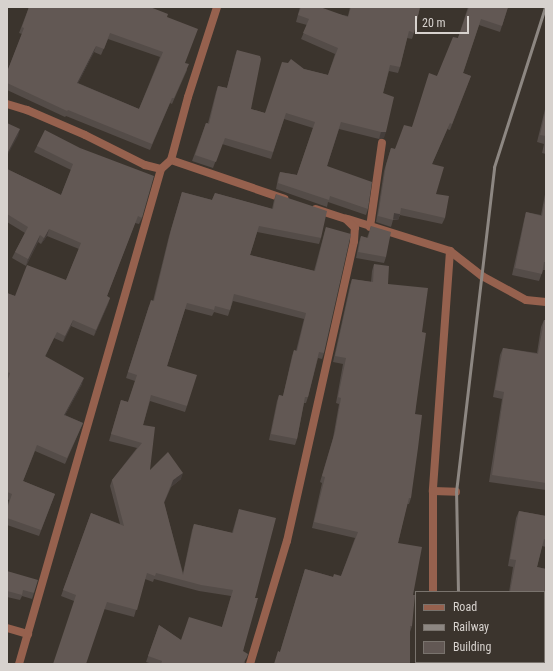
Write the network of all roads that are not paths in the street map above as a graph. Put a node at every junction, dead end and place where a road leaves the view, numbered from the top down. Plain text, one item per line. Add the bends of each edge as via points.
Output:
1 (217, 7) edge
2 (7, 104) edge
3 (382, 143) dead end
4 (172, 160) junction
5 (161, 169) junction
6 (346, 219) junction
7 (370, 227) junction
8 (450, 251) junction
9 (546, 302) edge
10 (433, 491) junction
11 (456, 492) dead end
12 (432, 591) edge
13 (7, 628) edge
14 (28, 634) junction
15 (19, 664) edge
16 (250, 664) edge

1 - 4 street via 188,97
2 - 5 street via 85,135 145,165
3 - 7 street
4 - 5 street
4 - 6 street
5 - 14 street
6 - 7 street
6 - 16 street via 355,228 353,249 287,541
7 - 8 street
8 - 9 street via 482,276 526,300
8 - 10 street
10 - 11 street
10 - 12 street
13 - 14 street
14 - 15 street

